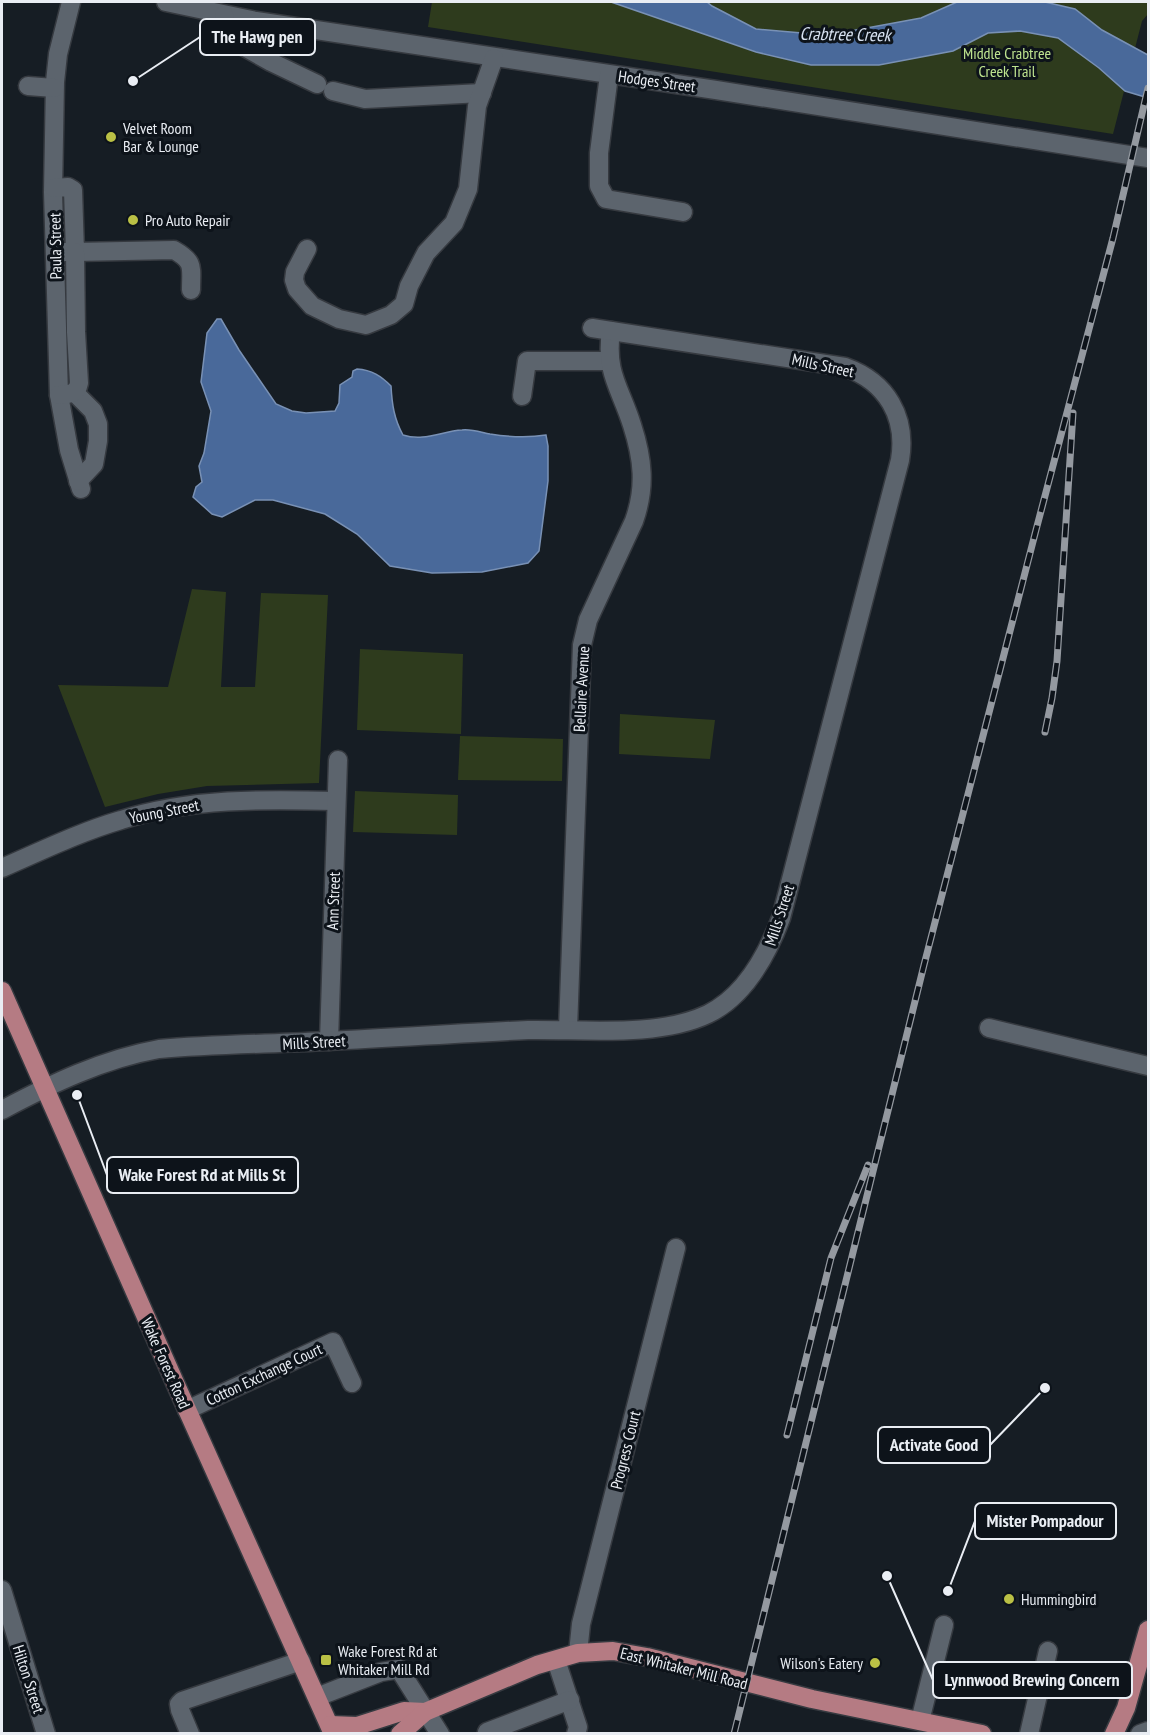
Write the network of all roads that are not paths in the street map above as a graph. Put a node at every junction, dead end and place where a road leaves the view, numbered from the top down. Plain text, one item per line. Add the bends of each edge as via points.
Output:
1 (71, 2) edge
2 (166, 2) edge
3 (224, 15) junction
4 (494, 58) junction
5 (609, 75) junction
6 (28, 86) dead end
7 (54, 88) junction
8 (482, 93) junction
9 (1149, 158) edge
10 (54, 188) junction
11 (683, 213) dead end
12 (307, 249) dead end
13 (55, 252) junction
14 (75, 252) junction
15 (191, 290) dead end
16 (592, 328) dead end
17 (611, 331) junction
18 (76, 332) junction
19 (57, 334) junction
20 (609, 361) junction
21 (67, 394) junction
22 (522, 396) dead end
23 (338, 760) dead end
24 (336, 801) junction
25 (2, 868) edge
26 (2, 991) edge
27 (989, 1028) dead end
28 (568, 1029) junction
29 (329, 1041) junction
30 (1149, 1066) edge
31 (45, 1089) junction
32 (2, 1109) edge
33 (676, 1248) dead end
34 (352, 1383) dead end
35 (187, 1410) junction
36 (2, 1590) edge
37 (6, 1622) edge
38 (944, 1625) dead end
39 (1149, 1630) edge
40 (1047, 1651) dead end
41 (578, 1653) junction
42 (556, 1660) junction
43 (301, 1661) junction
44 (317, 1697) junction
45 (570, 1700) junction
46 (425, 1712) junction
47 (920, 1721) junction
48 (332, 1730) edge
49 (1149, 1731) edge
50 (46, 1734) edge
51 (190, 1734) edge
52 (400, 1734) edge
53 (440, 1734) edge
54 (488, 1734) edge
55 (576, 1734) edge
56 (982, 1734) edge
57 (1029, 1734) edge
58 (1114, 1734) edge
59 (1140, 1734) edge

1 - 7 street, Paula Street
2 - 3 street, Hodges Street
3 - 4 street, Hodges Street
3 - 8 street via 226,29 234,41 325,88 365,99
4 - 5 street, Hodges Street
4 - 8 street
5 - 9 street, Hodges Street
5 - 11 street via 599,186 606,199
6 - 7 street
7 - 10 street, Paula Street
8 - 12 street via 477,106 468,189 454,223 426,253 404,304 391,315 366,325 339,319 312,306 294,280
10 - 13 street, Paula Street
10 - 14 street via 73,190
13 - 14 street
13 - 19 street, Paula Street
14 - 15 street via 174,250 187,258 191,266
14 - 18 street
16 - 17 street, Mills Street
17 - 20 street, Bellaire Avenue
17 - 28 street, Mills Street via 831,364 859,372 872,380 891,403 901,429 902,445 781,918 766,954 729,999 694,1020 646,1029
18 - 19 street
18 - 21 street via 78,390
19 - 21 street, Paula Street
20 - 22 street via 527,361
20 - 28 street, Bellaire Avenue via 632,424 643,483 636,514 588,620 582,645
21 - 21 street, Paula Street via 69,450 80,485 94,464 98,424 93,411
23 - 24 street, Ann Street
24 - 25 street, Young Street via 234,802 160,810 75,835
24 - 29 street, Ann Street
26 - 31 main road, Wake Forest Road
27 - 30 street
28 - 29 street, Mills Street
29 - 31 street, Mills Street via 152,1051 114,1060
31 - 32 street, Mills Street
31 - 35 main road, Wake Forest Road
33 - 41 street, Progress Court via 581,1624
34 - 35 street, Cotton Exchange Court via 333,1342
35 - 43 main road, Wake Forest Road
36 - 37 street, Hilton Street
37 - 50 street, Hilton Street
38 - 47 street
39 - 58 main road via 1126,1708
40 - 57 street
41 - 42 main road, East Whitaker Mill Road
41 - 47 main road, East Whitaker Mill Road via 613,1651 647,1657 763,1688
42 - 45 street
42 - 46 main road, East Whitaker Mill Road
43 - 44 main road, Wake Forest Road
43 - 51 street via 182,1701 180,1710
44 - 46 street via 399,1669
44 - 48 main road, Wake Forest Road
45 - 54 street
45 - 55 street via 578,1727
46 - 48 main road via 404,1711
46 - 52 main road, East Whitaker Mill Road
46 - 53 street
47 - 56 main road, East Whitaker Mill Road
49 - 59 street

